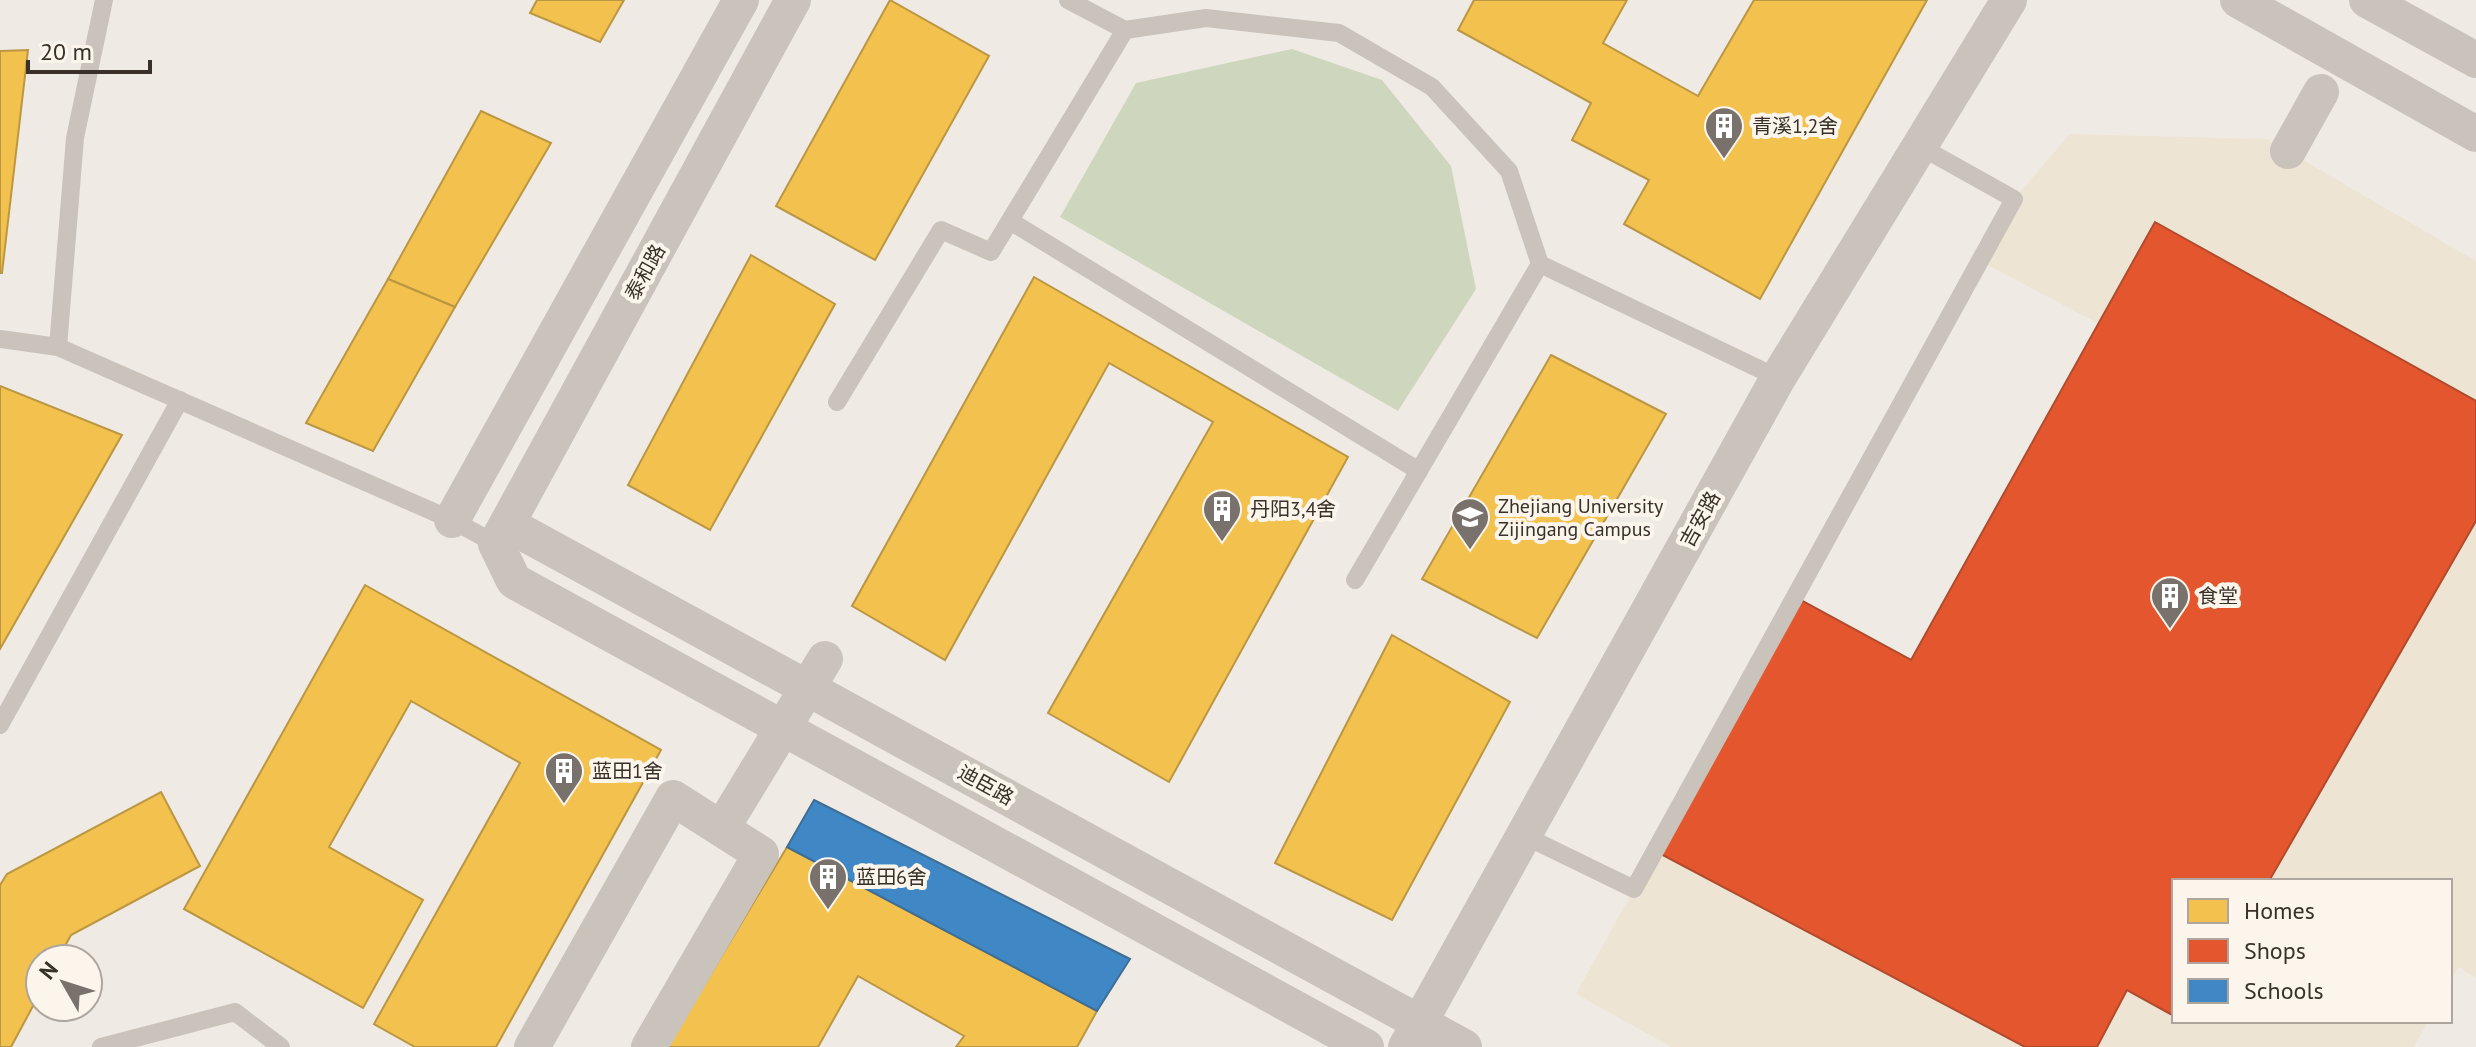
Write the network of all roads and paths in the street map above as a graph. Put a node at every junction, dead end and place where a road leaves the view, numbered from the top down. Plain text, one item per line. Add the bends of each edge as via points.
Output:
1 (104, 0) edge
2 (741, 0) edge
3 (793, 0) edge
4 (1068, 0) edge
5 (2009, 0) edge
6 (2238, 0) edge
7 (2367, 0) edge
8 (1125, 30) junction
9 (2476, 60) edge
10 (2321, 92) dead end
11 (2476, 134) edge
12 (1921, 147) junction
13 (2288, 151) dead end
14 (1010, 221) junction
15 (1540, 264) junction
16 (0, 339) edge
17 (58, 347) junction
18 (1778, 378) junction
19 (180, 400) junction
20 (837, 402) dead end
21 (1419, 471) junction
22 (452, 520) junction
23 (502, 534) junction
24 (1355, 580) dead end
25 (816, 674) junction
26 (0, 725) edge
27 (783, 729) junction
28 (722, 828) junction
29 (1523, 835) junction
30 (1413, 1035) edge
31 (101, 1047) edge
32 (281, 1047) edge
33 (532, 1047) edge
34 (649, 1047) edge
35 (1366, 1047) edge
36 (1464, 1047) edge

1 - 17 lane via 75,138
2 - 22 street
3 - 23 street, 泰和路
4 - 8 lane
5 - 12 street, 吉安路
6 - 11 street
7 - 9 street
8 - 14 lane
8 - 15 lane via 1206,18 1339,33 1432,87 1509,171
10 - 13 street
12 - 18 street, 吉安路
12 - 29 lane via 2014,199 1634,889
14 - 20 lane via 991,252 941,230
14 - 21 lane
15 - 18 lane
15 - 21 lane
16 - 17 lane
17 - 19 lane
18 - 29 street, 吉安路
19 - 22 lane
19 - 26 lane
21 - 24 lane
22 - 23 lane
23 - 25 street, 迪臣路
23 - 27 street via 514,581
25 - 27 street
25 - 30 street, 迪臣路
27 - 28 street
27 - 35 street
28 - 33 street via 673,798
28 - 34 street via 761,854
29 - 30 street, 吉安路
30 - 36 street, 迪臣路
31 - 32 lane via 235,1012

